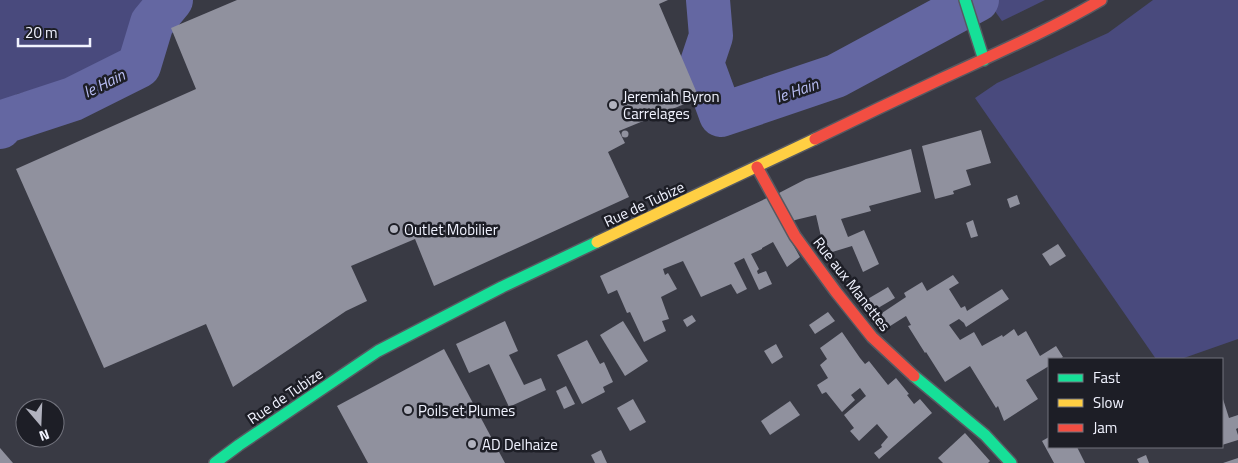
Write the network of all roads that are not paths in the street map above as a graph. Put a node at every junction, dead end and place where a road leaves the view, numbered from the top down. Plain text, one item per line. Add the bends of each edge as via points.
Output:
1 (965, 0) edge
2 (1101, 0) edge
3 (984, 60) junction
4 (757, 166) junction
5 (215, 463) edge
6 (1011, 463) edge

1 - 3 main road
2 - 3 main road, Rue de Tubize
3 - 4 main road, Rue de Tubize
4 - 5 main road, Rue de Tubize via 502,287 378,351
4 - 6 main road, Rue aux Manettes via 795,236 872,337 985,435

